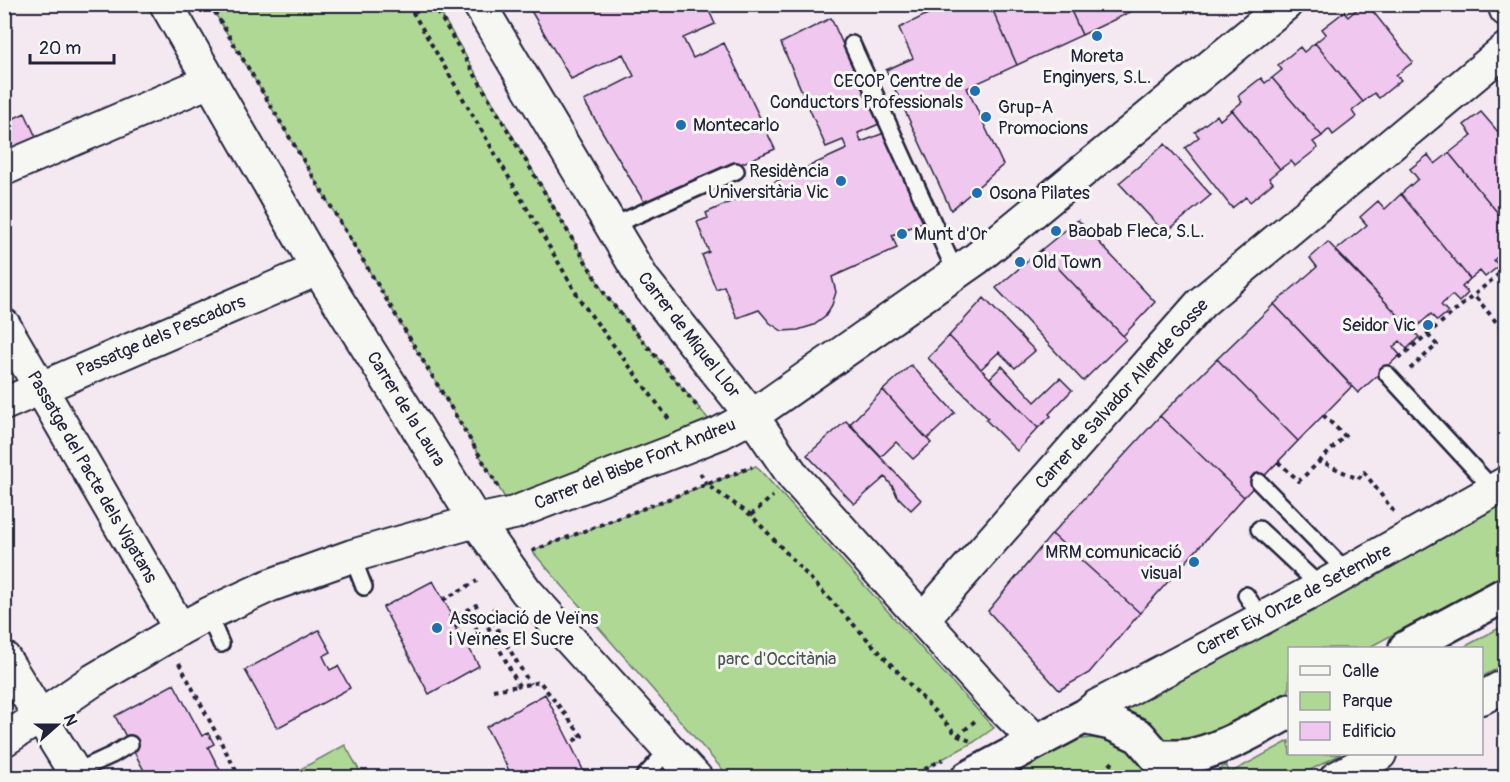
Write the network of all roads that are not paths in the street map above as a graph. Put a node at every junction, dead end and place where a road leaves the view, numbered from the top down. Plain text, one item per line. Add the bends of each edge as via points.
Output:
1 (166, 4) edge
2 (479, 4) edge
3 (1286, 4) edge
4 (1504, 4) edge
5 (1506, 10) edge
6 (852, 44) dead end
7 (1506, 50) edge
8 (210, 81) junction
9 (4, 169) edge
10 (736, 171) dead end
11 (612, 226) junction
12 (318, 269) junction
13 (956, 273) junction
14 (4, 325) edge
15 (1391, 378) road end
16 (42, 388) junction
17 (4, 404) edge
18 (752, 417) junction
19 (1259, 482) dead end
20 (1499, 486) edge
21 (476, 521) junction
22 (1259, 530) dead end
23 (352, 556) junction
24 (1334, 580) junction
25 (364, 587) dead end
26 (1506, 594) edge
27 (208, 614) junction
28 (923, 619) junction
29 (180, 629) junction
30 (221, 644) dead end
31 (1408, 647) edge
32 (4, 658) edge
33 (1506, 685) edge
34 (1483, 697) edge
35 (1288, 712) edge
36 (41, 716) junction
37 (1083, 717) junction
38 (1239, 738) junction
39 (4, 740) edge
40 (1036, 741) junction
41 (130, 744) dead end
42 (669, 749) junction
43 (1376, 755) edge
44 (1163, 767) edge
45 (77, 775) edge
46 (643, 777) edge
47 (696, 777) edge
48 (968, 777) edge
49 (1192, 777) edge
50 (1336, 777) edge

1 - 8 street, Carrer de la Laura
2 - 11 street, Carrer de Miquel Llor
3 - 13 street, Carrer del Bisbe Font Andreu
4 - 5 street
6 - 13 lane
7 - 28 street, Carrer de Salvador Allende Gosse via 1201,303
8 - 9 street
8 - 12 street, Carrer de la Laura
10 - 11 lane
11 - 18 street, Carrer de Miquel Llor via 643,279
12 - 16 street, Passatge dels Pescadors
12 - 21 street, Carrer de la Laura
13 - 18 street, Carrer del Bisbe Font Andreu
14 - 16 street, Passatge del Pacte dels Vigatans
15 - 20 lane
16 - 17 street, Passatge dels Pescadors
16 - 29 street, Passatge del Pacte dels Vigatans
18 - 21 street, Carrer del Bisbe Font Andreu via 514,513
18 - 28 street, Carrer de Miquel Llor via 794,477
19 - 24 lane
20 - 24 street, Carrer Eix Onze de Setembre
21 - 23 street, Carrer del Bisbe Font Andreu
21 - 42 street, Carrer de la Laura via 519,555 526,591
22 - 24 lane
23 - 25 lane
23 - 27 street, Carrer del Bisbe Font Andreu via 271,585
24 - 37 street, Carrer Eix Onze de Setembre via 1254,607
26 - 31 street
27 - 29 street, Carrer del Bisbe Font Andreu
27 - 30 lane
28 - 40 street, Carrer de Miquel Llor
29 - 36 street, Carrer del Bisbe Font Andreu
32 - 36 street
33 - 34 street
35 - 38 street
36 - 39 street, Carrer del Bisbe Font Andreu
36 - 45 street
37 - 40 street, Carrer Eix Onze de Setembre
37 - 44 street via 1111,723 1139,736
38 - 44 street via 1194,755 1174,758
38 - 49 street
40 - 48 street, Carrer Eix Onze de Setembre
41 - 45 lane
42 - 46 lane
42 - 47 street, Carrer de la Laura
43 - 50 street

